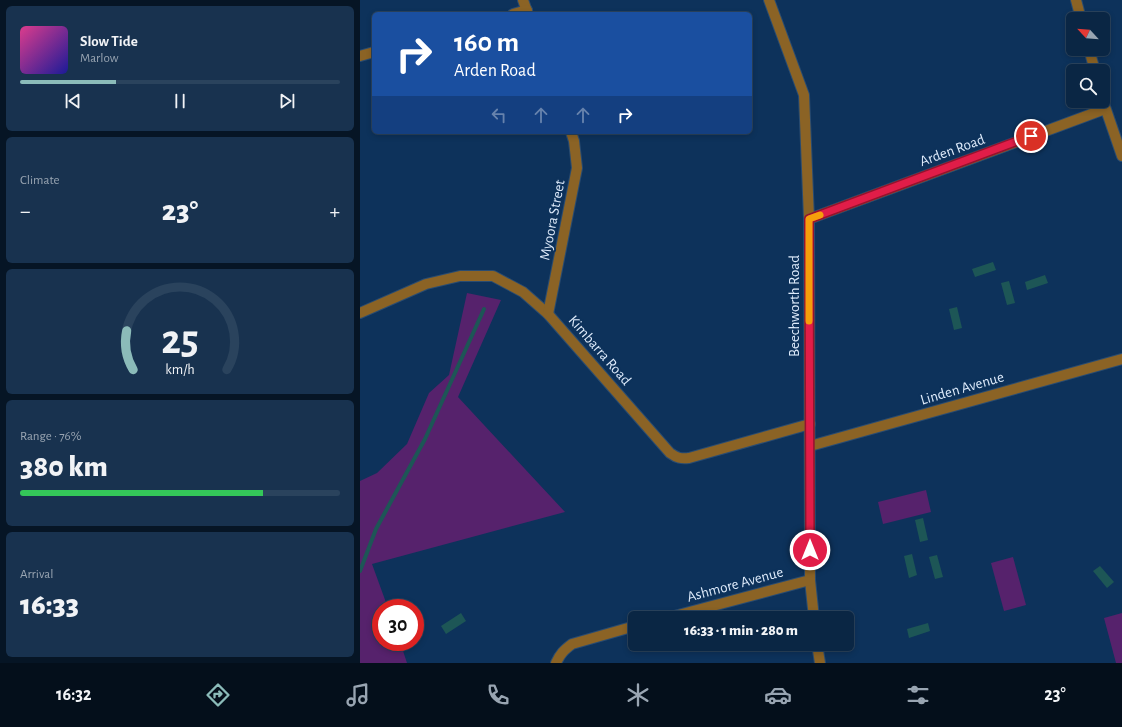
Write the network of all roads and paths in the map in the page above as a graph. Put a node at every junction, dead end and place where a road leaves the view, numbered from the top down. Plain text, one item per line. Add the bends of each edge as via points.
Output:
1 (523, 0) edge
2 (769, 0) edge
3 (1076, 0) edge
4 (528, 12) edge
5 (1079, 12) edge
6 (372, 53) edge
7 (360, 56) edge
8 (1096, 108) edge
9 (1105, 108) edge
10 (572, 134) edge
11 (1122, 156) edge
12 (809, 219) junction
13 (360, 313) edge
14 (548, 314) junction
15 (1122, 359) edge
16 (810, 424) junction
17 (810, 446) junction
18 (810, 580) junction
19 (693, 611) edge
20 (813, 611) edge
21 (628, 628) edge
22 (818, 651) edge
23 (556, 663) edge
24 (820, 663) edge

1 - 4 street
2 - 12 street, Beechworth Road via 804,95
3 - 5 street
6 - 7 street
8 - 12 street, Arden Road
9 - 11 street
10 - 14 street, Myoora Street via 577,168
12 - 16 street, Beechworth Road
13 - 14 street, Kimbarra Road via 426,284 460,276 493,276 523,292
14 - 16 street, Kimbarra Road via 676,457 689,458
15 - 17 street, Linden Avenue
16 - 17 street, Beechworth Road
17 - 18 street, Beechworth Road
18 - 19 street, Ashmore Avenue
18 - 20 street, Beechworth Road
21 - 23 street via 572,644 558,657
22 - 24 street

